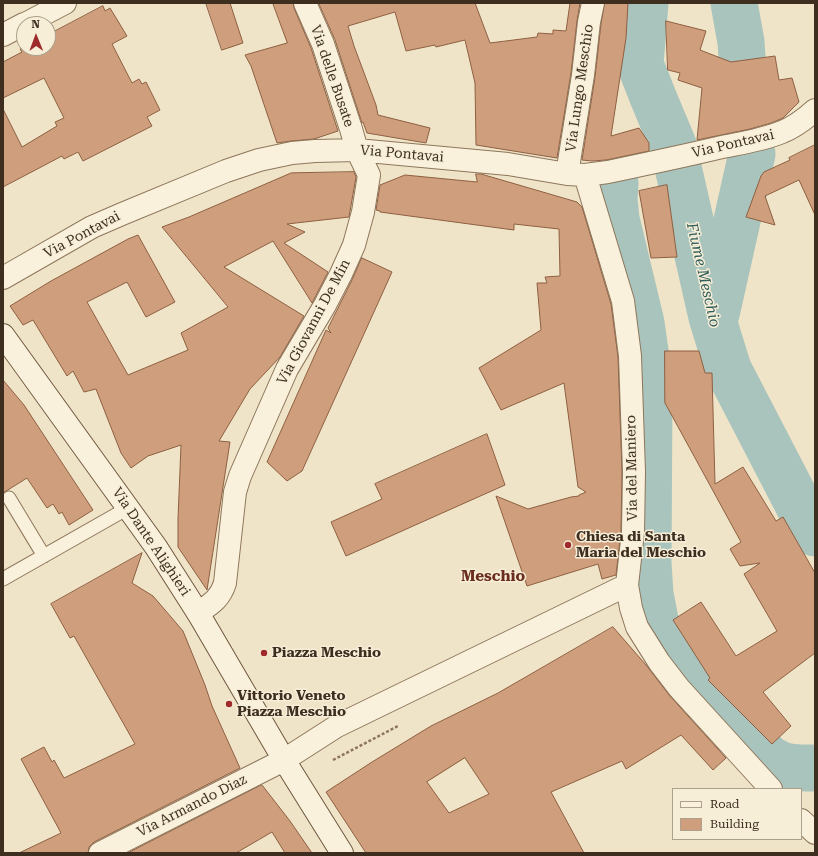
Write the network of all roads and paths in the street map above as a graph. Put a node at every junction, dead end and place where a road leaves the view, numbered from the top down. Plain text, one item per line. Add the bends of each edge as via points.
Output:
1 (65, 3) edge
2 (305, 3) edge
3 (593, 3) edge
4 (40, 16) edge
5 (16, 28) edge
6 (3, 35) edge
7 (815, 110) edge
8 (357, 150) junction
9 (576, 174) junction
10 (3, 278) edge
11 (3, 335) edge
12 (9, 498) dead end
13 (128, 508) junction
14 (44, 556) junction
15 (3, 579) edge
16 (627, 585) junction
17 (198, 612) junction
18 (284, 760) junction
19 (770, 788) edge
20 (802, 821) edge
21 (815, 833) edge
22 (100, 853) edge
23 (342, 853) edge

1 - 4 street
2 - 8 street, Via delle Busate via 323,44
3 - 9 street, Via Lungo Meschio via 583,76
5 - 6 street
7 - 9 street, Via Pontavai via 780,133 608,172
8 - 9 street, Via Pontavai via 508,164
8 - 10 street, Via Pontavai via 292,153 226,171 92,228
8 - 17 street, Via Giovanni De Min via 369,175 354,245 325,305 287,369 240,476 235,492 223,590
9 - 16 street, Via del Maniero via 624,301 630,356 634,472 633,532
11 - 13 street, Via Dante Alighieri
12 - 14 lane
13 - 14 lane
13 - 17 street, Via Dante Alighieri
14 - 15 lane
16 - 18 street via 337,726
16 - 19 street, Via del Maniero via 637,627 659,662 679,688
17 - 18 street, Via Dante Alighieri
18 - 22 street, Via Armando Diaz
18 - 23 street, Via Dante Alighieri
20 - 21 street

